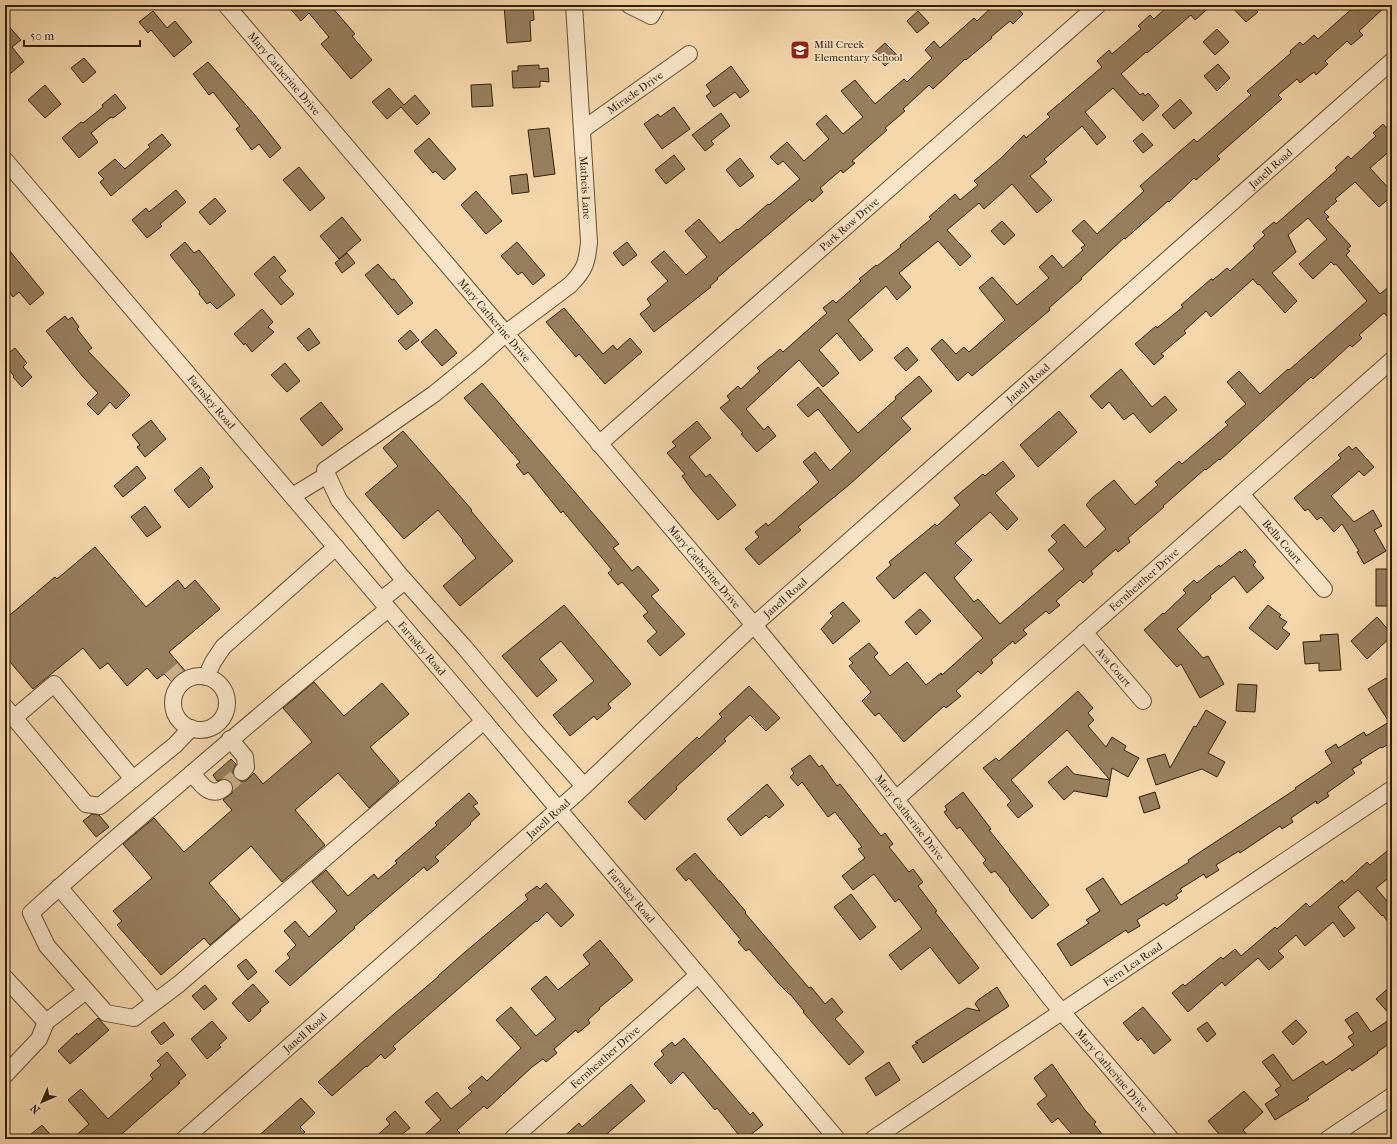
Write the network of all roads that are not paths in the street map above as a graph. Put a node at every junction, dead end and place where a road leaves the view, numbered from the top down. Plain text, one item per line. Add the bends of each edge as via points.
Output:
1 (226, 5) edge
2 (574, 5) edge
3 (629, 5) edge
4 (657, 5) edge
5 (1098, 5) edge
6 (688, 54) dead end
7 (1392, 61) edge
8 (582, 130) junction
9 (5, 160) edge
10 (506, 333) junction
11 (1392, 360) edge
12 (599, 444) junction
13 (327, 475) junction
14 (1241, 494) junction
15 (294, 498) junction
16 (336, 547) junction
17 (405, 581) junction
18 (1324, 589) dead end
19 (385, 604) junction
20 (754, 625) junction
21 (1084, 632) junction
22 (184, 669) dead end
23 (203, 676) junction
24 (170, 680) dead end
25 (174, 698) junction
26 (1143, 701) dead end
27 (10, 712) edge
28 (484, 721) junction
29 (191, 728) junction
30 (230, 739) junction
31 (192, 772) junction
32 (242, 772) dead end
33 (133, 779) junction
34 (584, 786) junction
35 (224, 788) tunnel mouth
36 (1392, 789) edge
37 (896, 799) junction
38 (558, 809) junction
39 (59, 887) junction
40 (698, 975) junction
41 (5, 978) edge
42 (86, 991) junction
43 (155, 1001) junction
44 (1062, 1011) junction
45 (46, 1022) junction
46 (5, 1075) edge
47 (1392, 1096) edge
48 (184, 1139) edge
49 (512, 1139) edge
50 (837, 1139) edge
51 (873, 1139) edge
52 (1171, 1139) edge
53 (1328, 1139) edge

1 - 10 street, Mary Catherine Drive
2 - 8 street, Matheis Lane
3 - 4 street via 651,16
5 - 12 street, Park Row Drive
6 - 8 street, Miracle Drive
7 - 20 street, Janell Road
8 - 10 street, Matheis Lane via 588,242 584,268 570,285
9 - 15 street, Farnsley Road
10 - 12 street, Mary Catherine Drive
10 - 13 street, Matheis Lane via 434,394 325,470
11 - 14 street, Fernheather Drive
12 - 20 street, Mary Catherine Drive
13 - 15 street via 299,492
13 - 17 street via 339,500
14 - 18 street, Bella Court
14 - 21 street, Fernheather Drive
15 - 16 street, Farnsley Road
16 - 19 street, Farnsley Road
16 - 23 street via 223,647
17 - 19 street
17 - 34 street
19 - 28 street, Farnsley Road
19 - 30 street
20 - 34 street, Janell Road
20 - 37 street, Mary Catherine Drive
21 - 26 street, Ava Court
21 - 37 street, Fernheather Drive
22 - 23 street
23 - 25 street via 182,682
23 - 29 street via 216,681 222,687 226,694 226,712 212,727 199,730
24 - 25 street
25 - 29 street via 177,716 183,724
27 - 33 street via 54,684
27 - 33 street via 86,804 100,806
28 - 38 street, Farnsley Road
28 - 43 street via 179,984
29 - 33 street
30 - 31 street
30 - 32 street via 247,762
31 - 35 street via 207,790 219,792
31 - 39 street
34 - 38 street, Janell Road
36 - 44 street, Fern Lea Road
37 - 44 street, Mary Catherine Drive
38 - 40 street, Farnsley Road
38 - 48 street, Janell Road
39 - 42 street via 31,913 47,946
39 - 43 street
40 - 49 street, Fernheather Drive
40 - 50 street, Farnsley Road
41 - 45 street
42 - 43 street via 106,1013 134,1018
42 - 45 street
44 - 51 street, Fern Lea Road
44 - 52 street, Mary Catherine Drive
45 - 46 street via 39,1039
47 - 53 street

